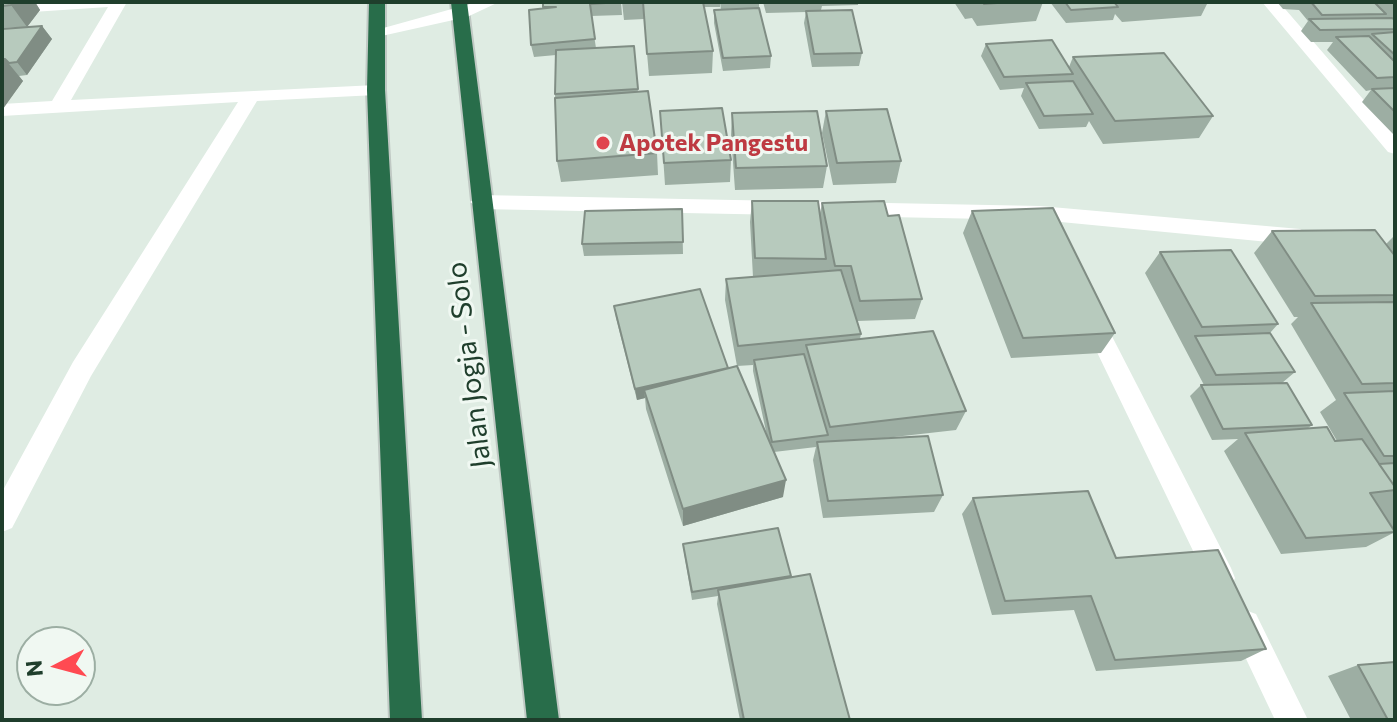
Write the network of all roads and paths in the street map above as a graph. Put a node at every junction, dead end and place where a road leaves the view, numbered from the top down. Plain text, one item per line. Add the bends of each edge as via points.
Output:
1 (119, 2) edge
2 (377, 2) edge
3 (491, 2) edge
4 (1270, 2) edge
5 (460, 8) edge
6 (2, 9) edge
7 (377, 32) junction
8 (376, 90) junction
9 (251, 96) junction
10 (58, 106) junction
11 (2, 110) edge
12 (1395, 148) edge
13 (480, 202) junction
14 (1040, 213) junction
15 (1318, 239) edge
16 (1054, 241) edge
17 (1082, 298) edge
18 (2, 519) edge
19 (406, 720) edge
20 (543, 720) edge
21 (1292, 720) edge

1 - 6 street
1 - 10 street
2 - 7 highway
3 - 5 street
4 - 12 street
5 - 7 street
5 - 13 highway, Jalan Jogja - Solo
7 - 8 highway
8 - 9 street
8 - 19 highway
9 - 10 street
9 - 18 street via 82,369
10 - 11 street
13 - 14 street
13 - 20 highway, Jalan Jogja - Solo
14 - 15 street
14 - 16 street
17 - 21 street

